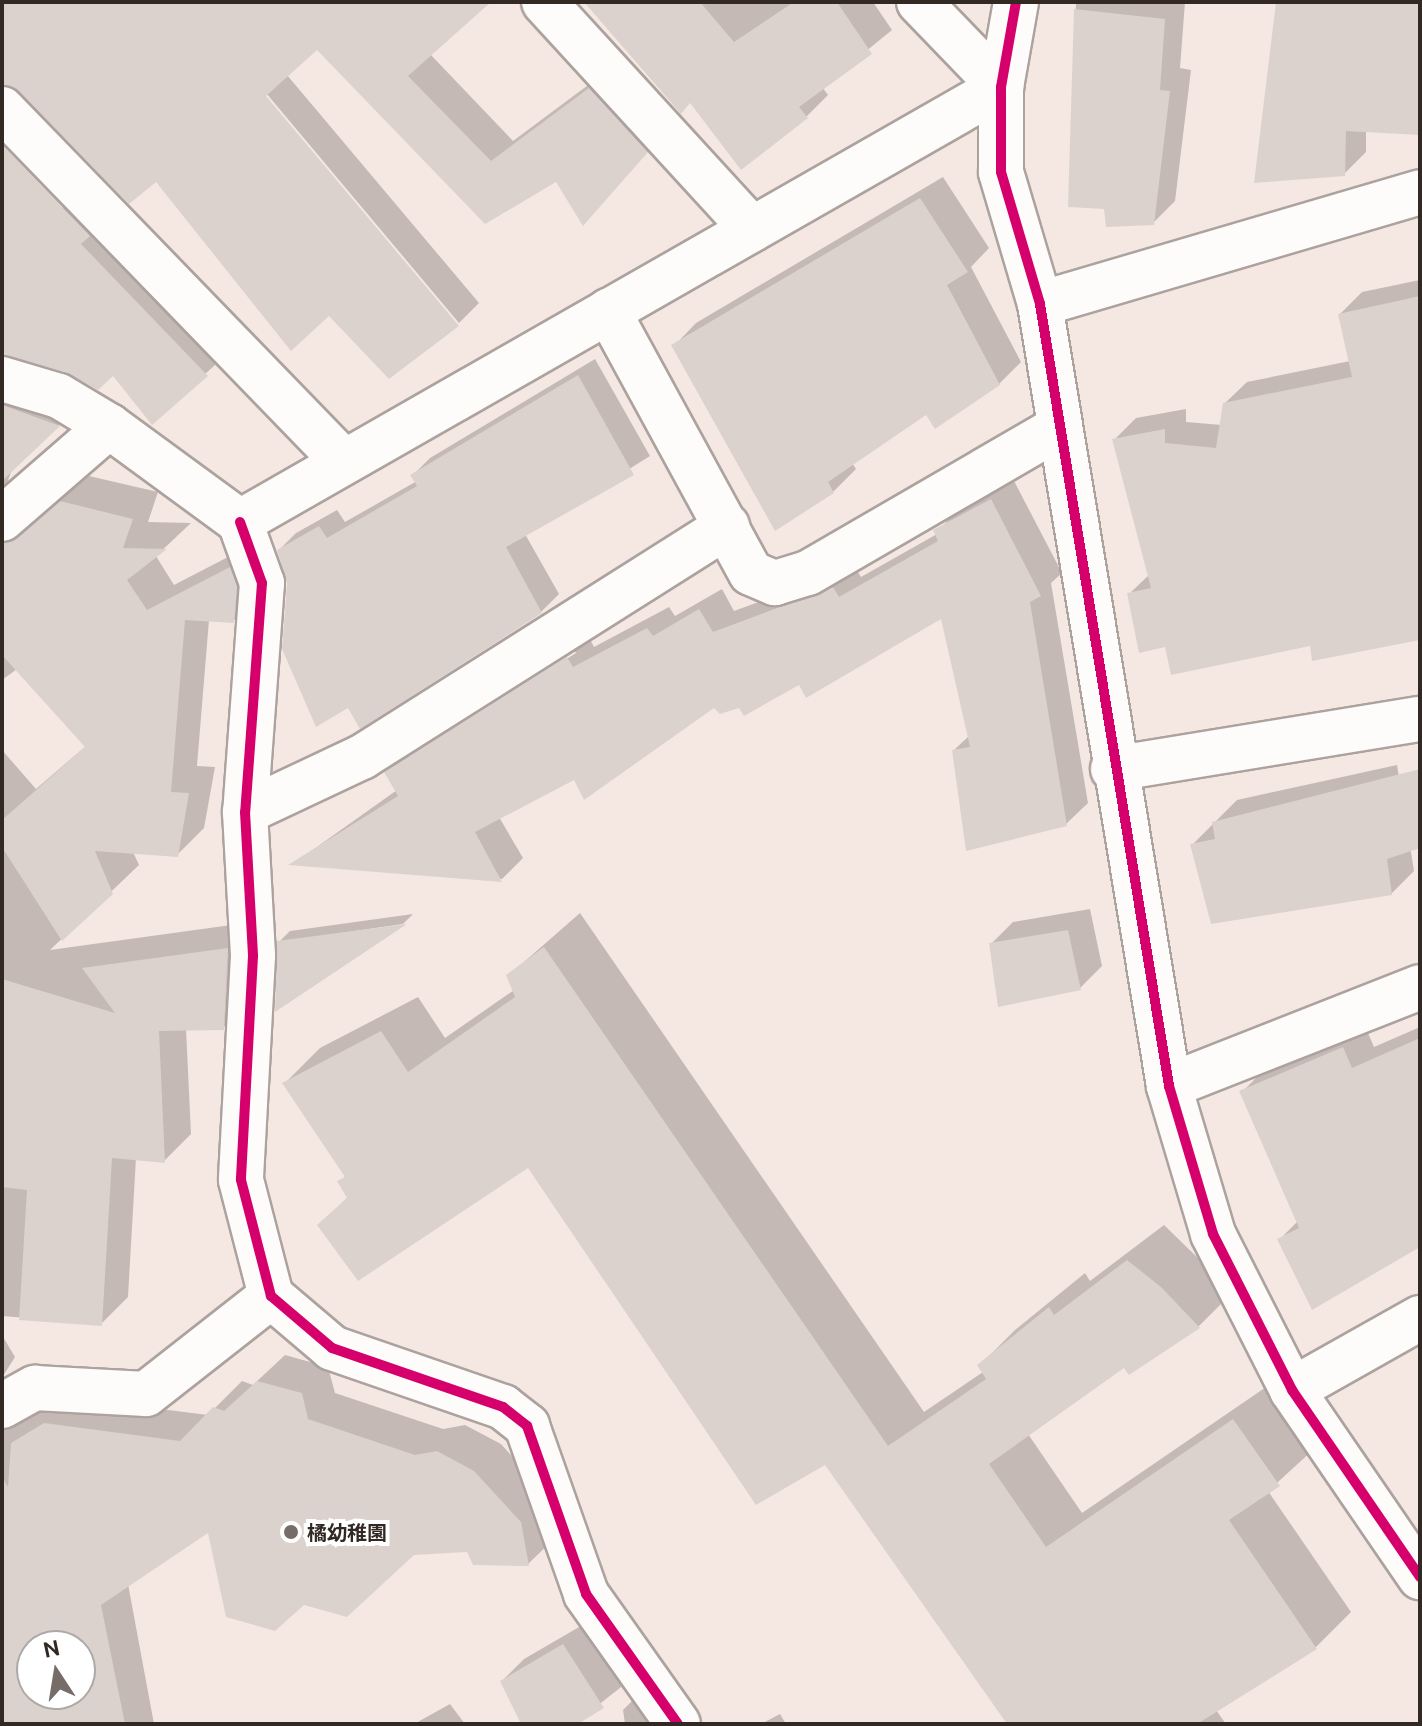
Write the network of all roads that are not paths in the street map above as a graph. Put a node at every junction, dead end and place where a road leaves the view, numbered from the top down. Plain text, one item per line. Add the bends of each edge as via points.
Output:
1 (544, 2) edge
2 (919, 2) edge
3 (1016, 2) edge
4 (1001, 87) junction
5 (2, 109) edge
6 (1420, 192) edge
7 (752, 229) junction
8 (1040, 304) junction
9 (608, 311) junction
10 (2, 379) edge
11 (109, 426) junction
12 (1056, 429) junction
13 (343, 461) junction
14 (2, 519) edge
15 (240, 522) junction
16 (727, 526) junction
17 (1420, 719) edge
18 (1113, 769) junction
19 (245, 812) junction
20 (1420, 987) edge
21 (1169, 1086) junction
22 (271, 1296) junction
23 (1420, 1318) edge
24 (1292, 1390) junction
25 (2, 1406) edge
26 (1420, 1577) edge
27 (678, 1724) edge

1 - 7 street
2 - 4 street
3 - 4 street
4 - 7 street
4 - 8 street via 1001,172
5 - 13 street
6 - 8 street
7 - 9 street
8 - 12 street
9 - 13 street
9 - 16 street
10 - 11 street via 59,396
11 - 14 street
11 - 15 street
12 - 16 street via 808,573 775,583 751,573
12 - 18 street
13 - 15 street
15 - 19 street via 262,583
16 - 19 street via 362,757
17 - 18 street
18 - 21 street
19 - 22 street via 253,956 241,1180
20 - 21 street
21 - 24 street via 1213,1234
22 - 25 street via 146,1394 35,1388
22 - 27 street via 332,1348 503,1407 527,1426 586,1594
23 - 24 street
24 - 26 street

